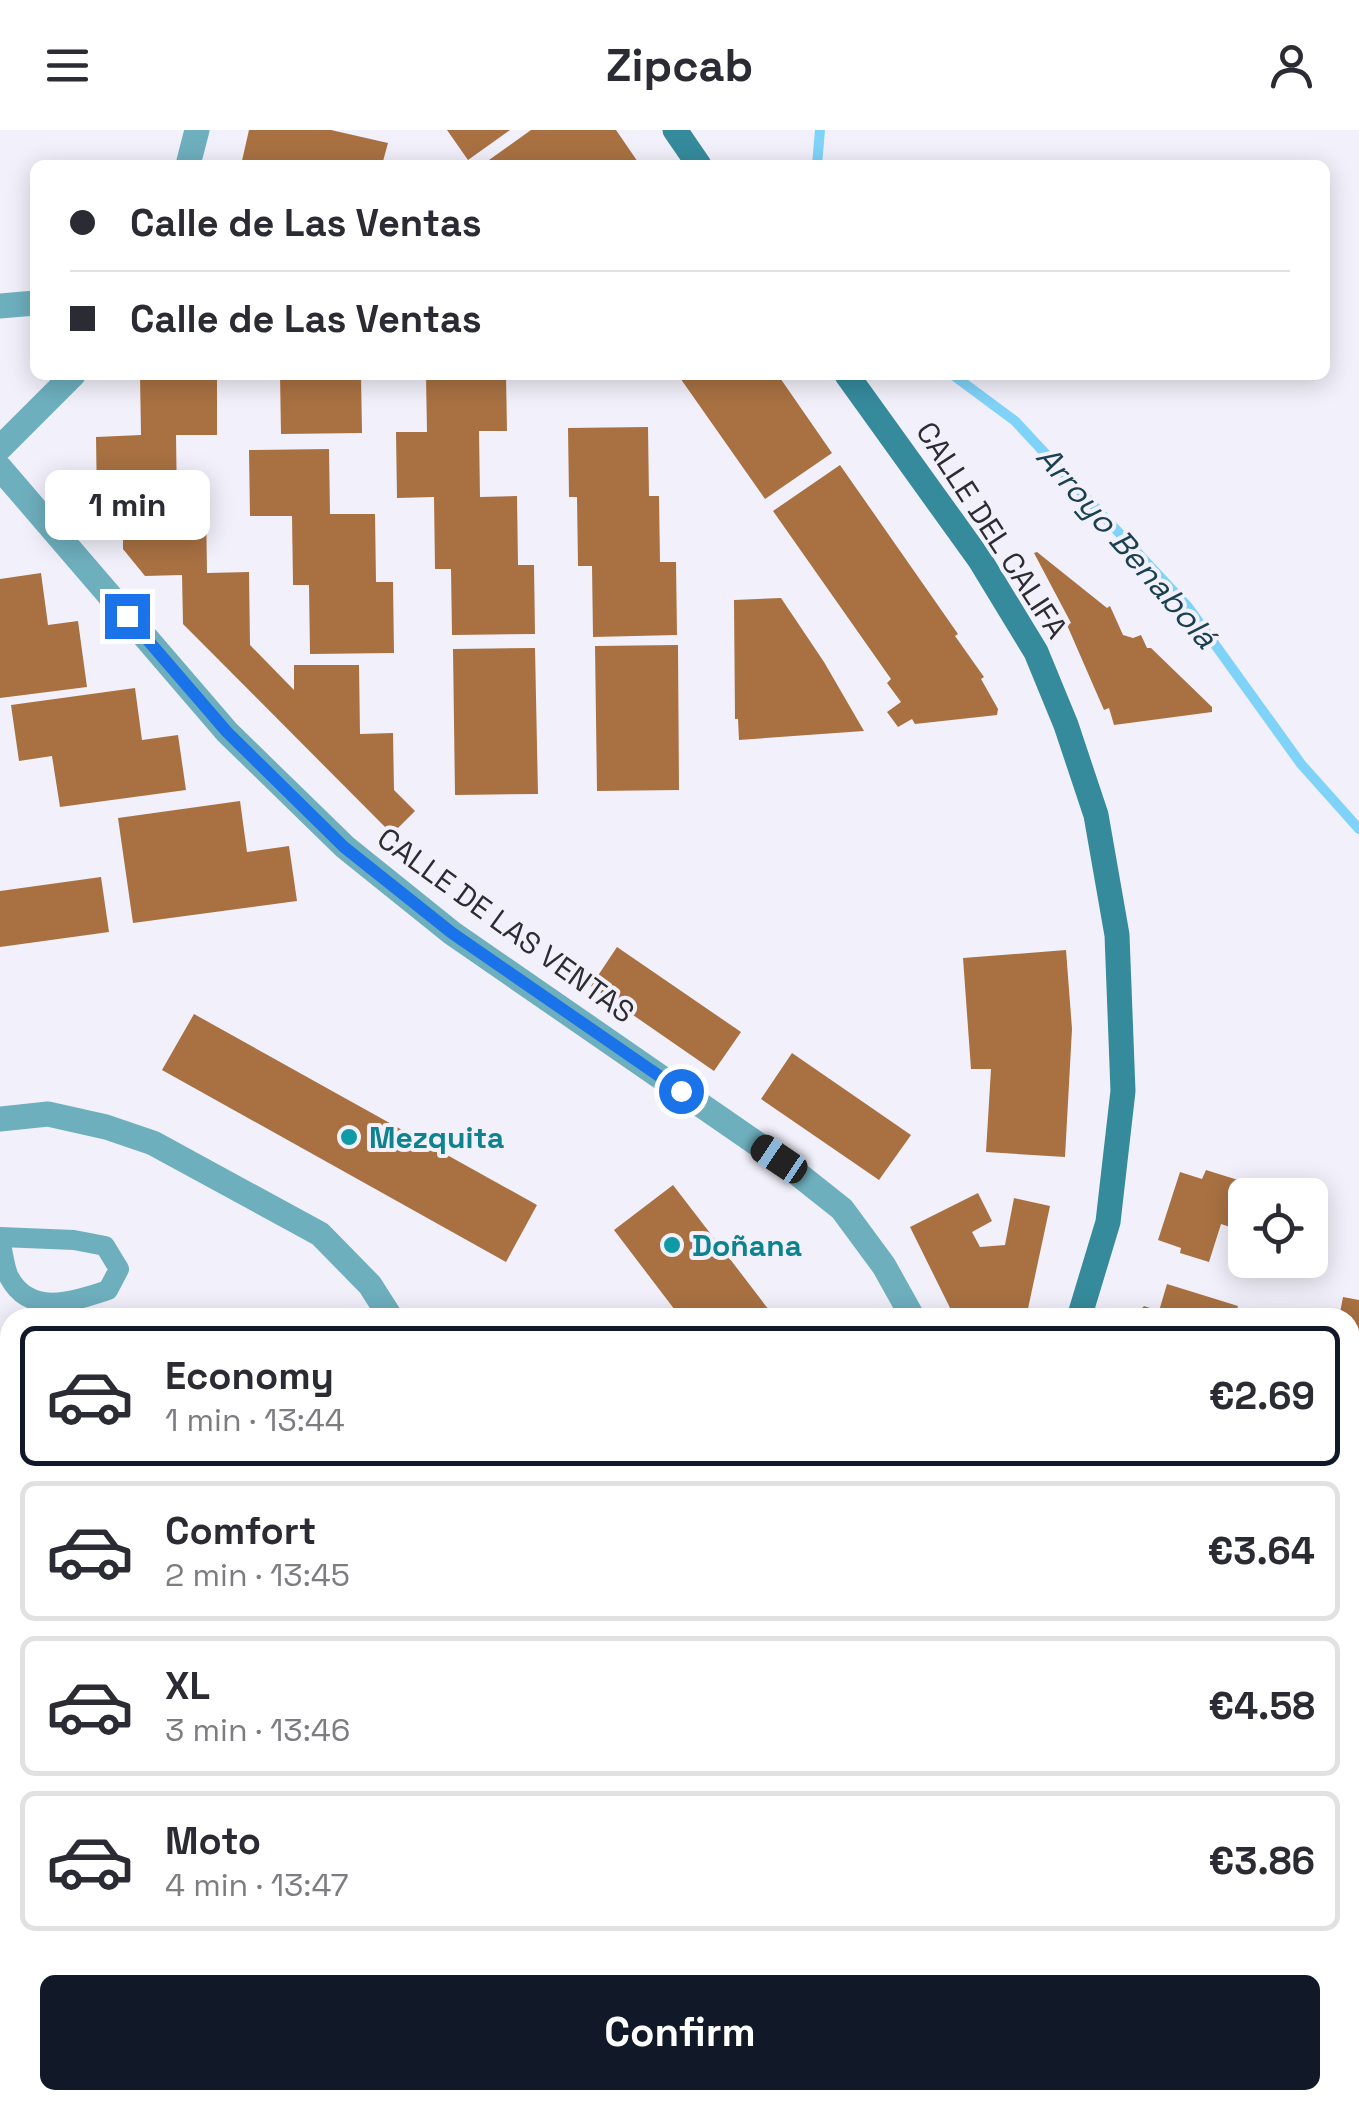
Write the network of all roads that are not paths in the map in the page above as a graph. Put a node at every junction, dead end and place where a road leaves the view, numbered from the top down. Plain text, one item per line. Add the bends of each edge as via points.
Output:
1 (197, 130) edge
2 (674, 130) edge
3 (189, 160) edge
4 (695, 160) edge
5 (30, 303) edge
6 (0, 306) edge
7 (67, 380) edge
8 (851, 380) edge
9 (0, 448) edge
10 (0, 468) edge
11 (0, 1120) edge
12 (0, 1238) edge
13 (385, 1308) edge
14 (907, 1308) edge
15 (1082, 1308) edge

1 - 3 street
2 - 4 street
5 - 6 street
7 - 9 street
8 - 15 street, CALLE DEL CALIFA via 980,560 1036,652 1096,815 1117,936 1122,1092 1108,1222
10 - 14 street, CALLE DE LAS VENTAS via 227,732 344,847 452,933 842,1209
11 - 13 street via 48,1114 153,1142 320,1234
12 - 12 lane via 8,1275 22,1295 46,1304 108,1290 118,1269 106,1246

